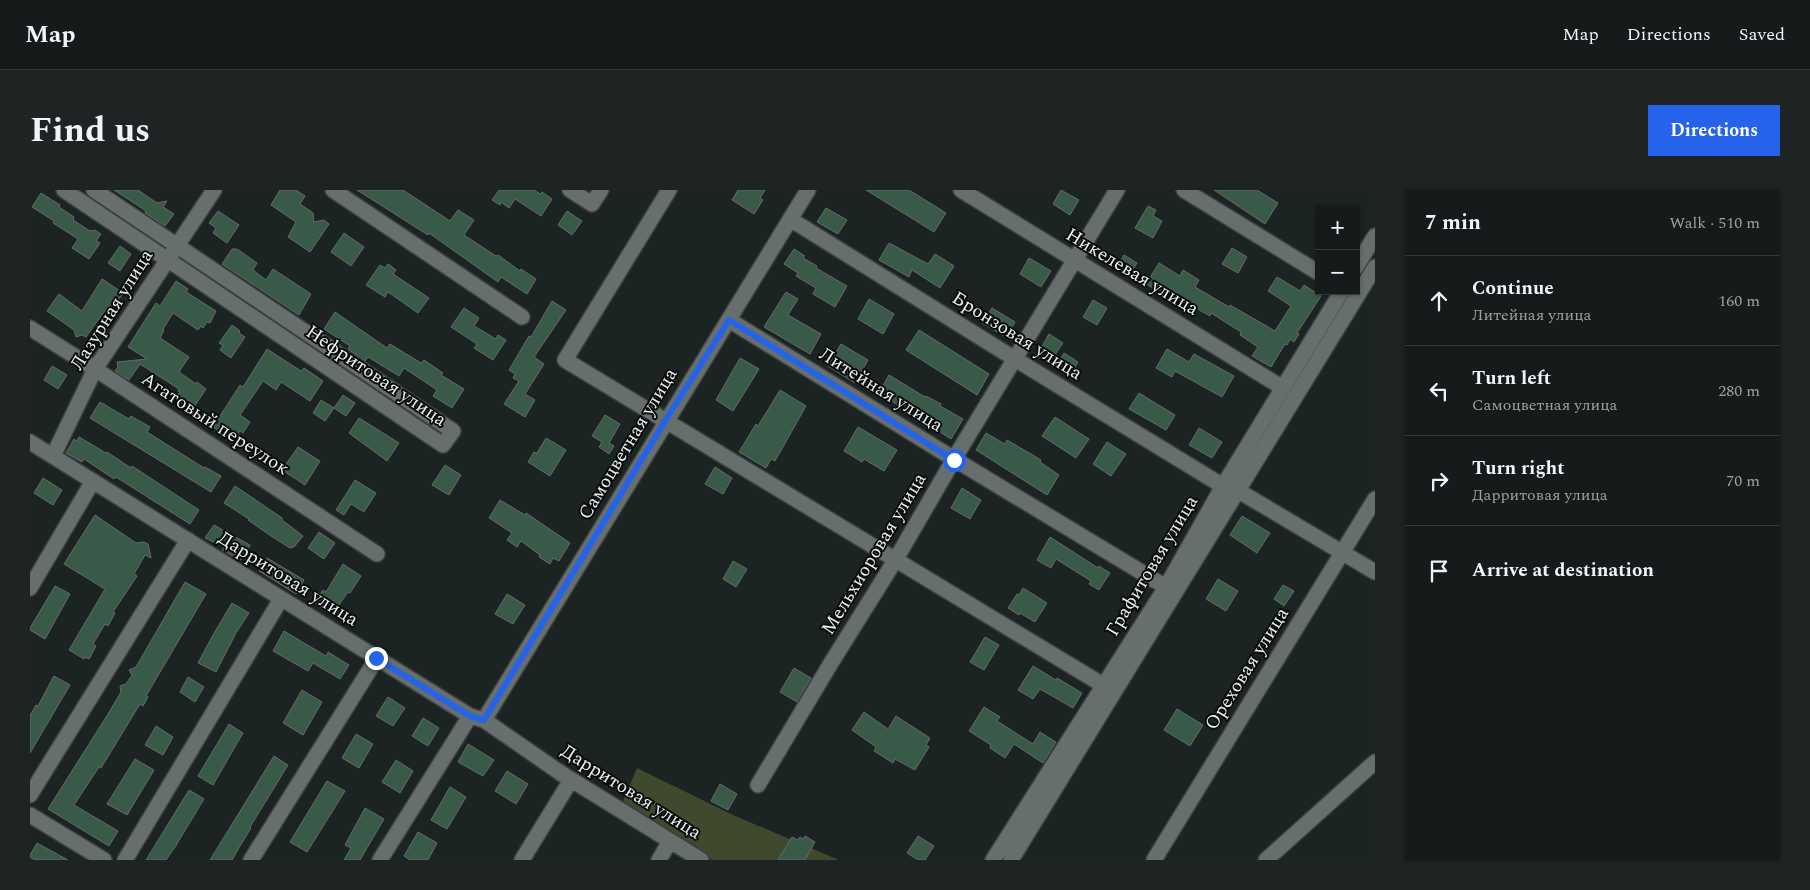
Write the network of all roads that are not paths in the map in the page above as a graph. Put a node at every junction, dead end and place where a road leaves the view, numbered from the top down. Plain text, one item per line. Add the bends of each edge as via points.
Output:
1 (64, 190) edge
2 (94, 190) edge
3 (214, 190) edge
4 (333, 190) edge
5 (570, 190) edge
6 (601, 190) edge
7 (669, 190) edge
8 (808, 190) edge
9 (961, 190) edge
10 (1117, 190) edge
11 (1184, 190) edge
12 (790, 219) junction
13 (1375, 236) edge
14 (177, 245) junction
15 (167, 259) junction
16 (1360, 260) edge
17 (1075, 261) junction
18 (1375, 267) edge
19 (1315, 271) edge
20 (1340, 295) edge
21 (522, 318) dead end
22 (729, 320) junction
23 (30, 328) edge
24 (1015, 359) junction
25 (96, 369) junction
26 (1283, 388) junction
27 (665, 421) junction
28 (30, 442) edge
29 (53, 456) junction
30 (954, 460) junction
31 (93, 481) junction
32 (1230, 488) junction
33 (1375, 500) edge
34 (188, 540) junction
35 (1343, 552) junction
36 (377, 554) dead end
37 (896, 560) junction
38 (1375, 572) edge
39 (1166, 587) junction
40 (30, 588) edge
41 (281, 599) junction
42 (376, 658) junction
43 (1104, 685) junction
44 (477, 718) junction
45 (1375, 762) edge
46 (571, 780) junction
47 (758, 785) dead end
48 (30, 795) edge
49 (30, 815) edge
50 (670, 841) junction
51 (104, 860) edge
52 (125, 860) edge
53 (251, 860) edge
54 (380, 860) edge
55 (522, 860) edge
56 (659, 860) edge
57 (701, 860) edge
58 (993, 860) edge
59 (1011, 860) edge
60 (1154, 860) edge
61 (1266, 860) edge

1 - 15 street, Нефритовая улица
2 - 14 street, Нефритовая улица
3 - 14 street, Лазурная улица
4 - 21 street
5 - 6 street via 592,204
7 - 27 street via 564,360
8 - 12 street, Самоцветная улица
9 - 17 street, Никелевая улица
10 - 17 street, Мельхиоровая улица
11 - 19 street
12 - 22 street, Самоцветная улица
12 - 24 street, Бронзовая улица
13 - 16 street
14 - 15 street, Лазурная улица
14 - 15 street, Нефритовая улица via 453,431 443,445
15 - 25 street, Лазурная улица
17 - 24 street, Мельхиоровая улица
17 - 26 street, Никелевая улица
18 - 32 street
20 - 26 street, Графитовая улица
22 - 27 street, Самоцветная улица
22 - 30 street, Литейная улица
23 - 25 street, Агатовый переулок
24 - 30 street, Мельхиоровая улица
24 - 32 street, Бронзовая улица
25 - 29 street, Лазурная улица
25 - 36 street, Агатовый переулок
26 - 32 street, Графитовая улица
27 - 37 street
27 - 44 street, Самоцветная улица
28 - 29 street, Дарритовая улица
29 - 31 street, Дарритовая улица
30 - 37 street, Мельхиоровая улица
30 - 39 street, Литейная улица
31 - 34 street, Дарритовая улица
31 - 40 street
32 - 35 street, Бронзовая улица
32 - 39 street, Графитовая улица
32 - 59 street
33 - 35 street, Ореховая улица
34 - 41 street, Дарритовая улица
34 - 48 street
35 - 38 street, Бронзовая улица
35 - 60 street, Ореховая улица
37 - 43 street
37 - 47 street, Мельхиоровая улица
39 - 43 street, Графитовая улица
41 - 42 street, Дарритовая улица
41 - 52 street
42 - 44 street, Дарритовая улица
42 - 53 street
43 - 58 street, Графитовая улица
44 - 46 street, Дарритовая улица
44 - 54 street, Самоцветная улица
45 - 61 street
46 - 50 street, Дарритовая улица
46 - 55 street
49 - 51 street
50 - 56 street
50 - 57 street, Дарритовая улица

